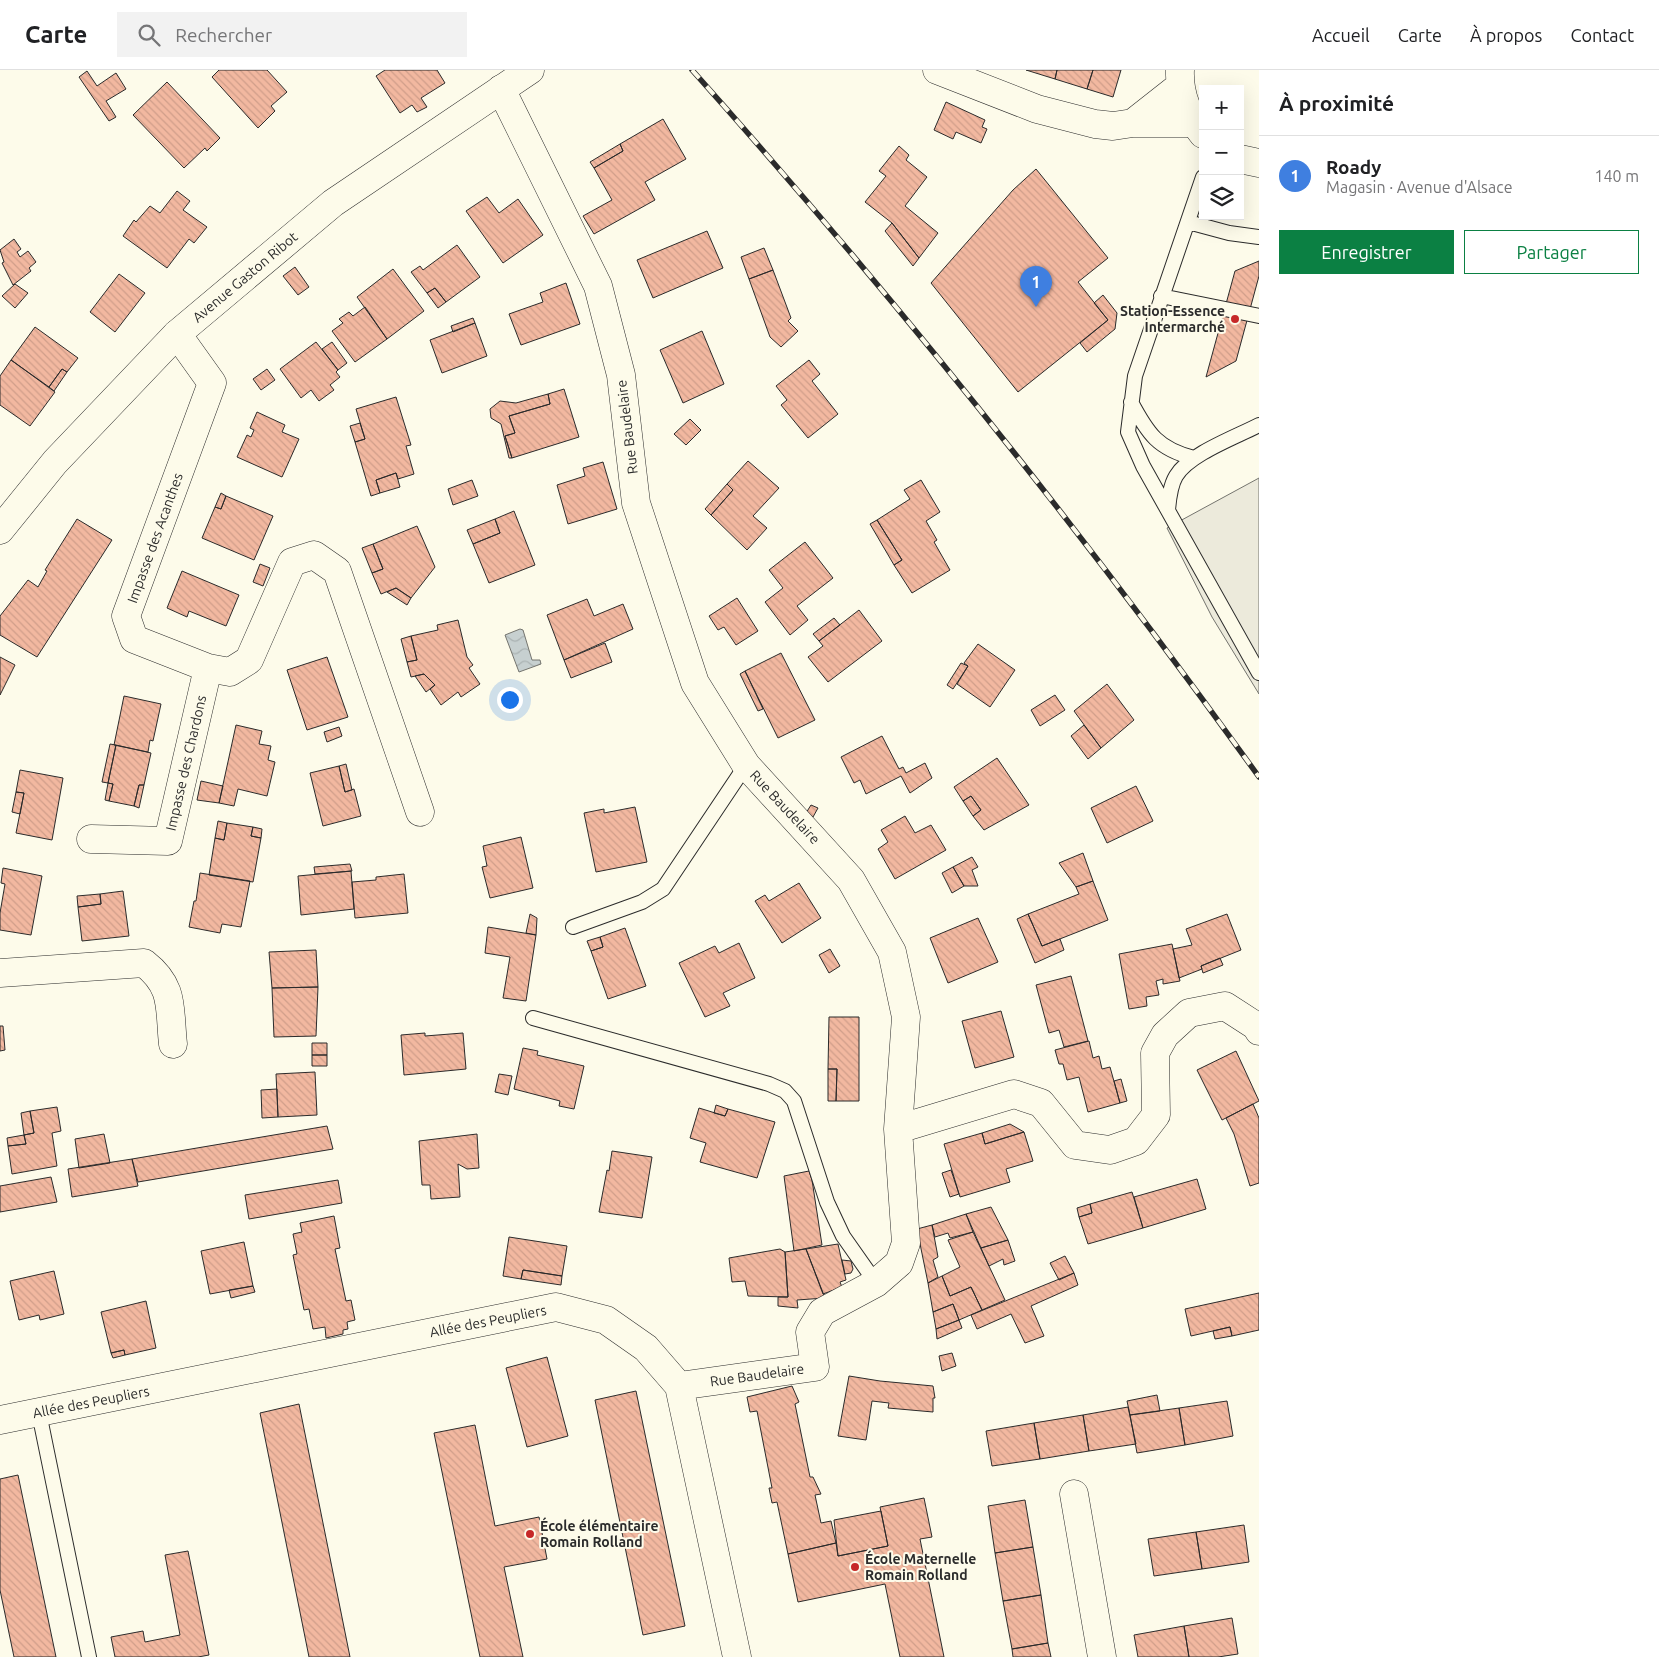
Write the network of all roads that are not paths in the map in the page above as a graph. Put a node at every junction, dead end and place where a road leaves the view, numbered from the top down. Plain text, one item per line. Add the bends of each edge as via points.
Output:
1 (530, 70) edge
2 (937, 70) edge
3 (1180, 78) edge
4 (501, 89) junction
5 (1133, 123) junction
6 (1198, 129) edge
7 (1244, 160) edge
8 (1259, 163) edge
9 (1199, 190) edge
10 (1188, 222) junction
11 (1259, 237) edge
12 (1162, 296) junction
13 (1259, 316) edge
14 (177, 334) junction
15 (1131, 402) junction
16 (1259, 425) edge
17 (1194, 458) junction
18 (1168, 510) junction
19 (0, 530) edge
20 (208, 668) junction
21 (1259, 673) edge
22 (746, 765) junction
23 (420, 812) dead end
24 (92, 839) dead end
25 (573, 927) dead end
26 (0, 973) edge
27 (533, 1018) dead end
28 (1259, 1031) edge
29 (173, 1044) dead end
30 (898, 1129) junction
31 (876, 1283) junction
32 (679, 1386) junction
33 (39, 1412) junction
34 (0, 1420) edge
35 (1074, 1494) dead end
36 (88, 1657) edge
37 (736, 1657) edge
38 (1102, 1657) edge

1 - 4 street, Avenue Gaston Ribot
2 - 5 street via 1037,109 1096,124
3 - 5 street
3 - 6 street
4 - 14 street, Avenue Gaston Ribot via 333,203
4 - 22 street, Rue Baudelaire via 598,286 621,375 636,503 695,683
5 - 6 street
7 - 8 street
9 - 10 lane
10 - 11 lane
10 - 12 lane
12 - 13 lane
12 - 15 lane via 1135,376
14 - 19 street, Avenue Gaston Ribot via 54,462
14 - 20 street, Impasse des Acanthes via 212,383 126,616 134,639
15 - 17 lane via 1153,439 1175,454
15 - 18 lane via 1128,432
16 - 17 lane
17 - 18 lane via 1176,475
18 - 21 lane
20 - 23 street, Impasse des Acanthes via 230,672 249,660 292,562 314,555 337,570
20 - 24 street, Impasse des Chardons via 168,841
22 - 25 lane via 663,889 642,902
22 - 30 street, Rue Baudelaire via 852,880 892,952 906,1017
26 - 29 street via 144,963 158,973 167,987
27 - 31 lane via 785,1091 794,1101 835,1220
28 - 30 street via 1225,1006 1189,1013 1165,1035 1155,1053 1156,1115 1136,1141 1110,1150 1075,1145 1041,1103 1014,1094
30 - 31 street, Rue Baudelaire via 906,1242 899,1263
31 - 32 street, Rue Baudelaire via 822,1312 810,1332 814,1367
32 - 33 street, Allée des Peupliers via 646,1348 606,1320 556,1308
32 - 37 street, Allée des Peupliers
33 - 34 street, Allée des Peupliers
33 - 36 lane
35 - 38 street

